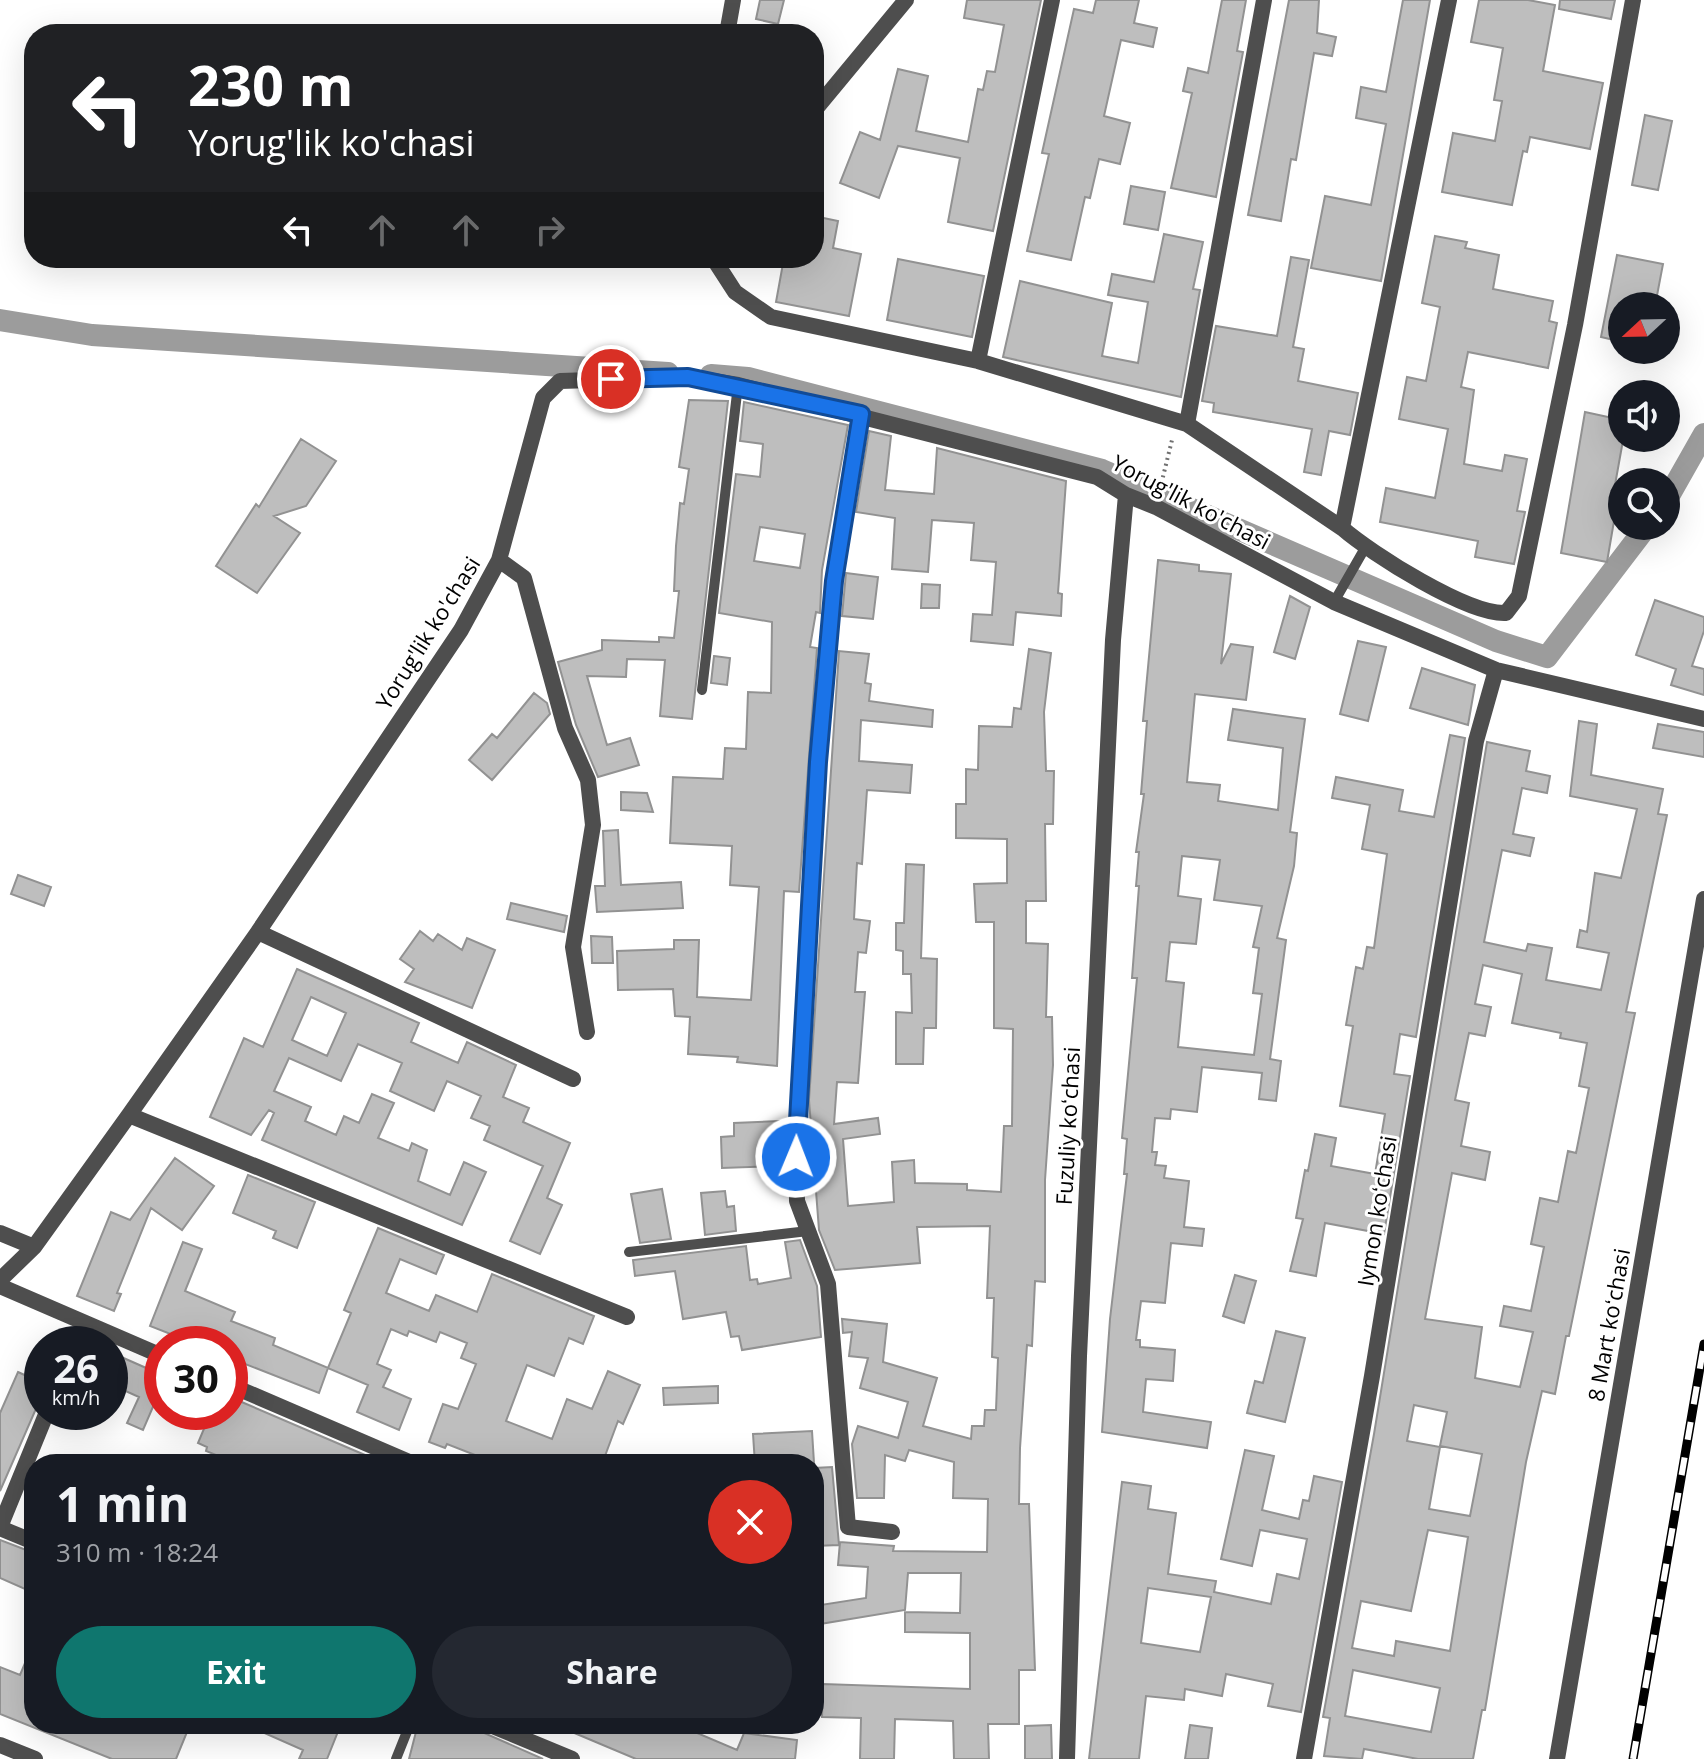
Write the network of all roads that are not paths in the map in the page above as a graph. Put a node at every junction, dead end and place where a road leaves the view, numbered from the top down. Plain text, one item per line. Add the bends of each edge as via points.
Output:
1 (733, 0) edge
2 (906, 0) edge
3 (1052, 0) edge
4 (1264, 0) edge
5 (1449, 0) edge
6 (1633, 0) edge
7 (729, 24) edge
8 (824, 99) edge
9 (719, 268) edge
10 (978, 361) junction
11 (738, 385) junction
12 (861, 414) junction
13 (1182, 422) junction
14 (1126, 495) junction
15 (1342, 528) junction
16 (1365, 548) junction
17 (499, 560) junction
18 (1334, 602) junction
19 (1496, 670) junction
20 (702, 690) dead end
21 (1704, 719) edge
22 (1704, 899) edge
23 (258, 932) junction
24 (587, 1032) dead end
25 (573, 1079) dead end
26 (129, 1115) junction
27 (808, 1231) junction
28 (0, 1233) edge
29 (34, 1247) junction
30 (629, 1252) dead end
31 (0, 1283) edge
32 (627, 1317) dead end
33 (84, 1323) junction
34 (83, 1326) edge
35 (144, 1348) edge
36 (248, 1393) edge
37 (40, 1430) edge
38 (30, 1454) edge
39 (391, 1454) edge
40 (24, 1469) edge
41 (0, 1528) edge
42 (892, 1532) dead end
43 (24, 1538) edge
44 (406, 1734) edge
45 (512, 1734) edge
46 (0, 1745) edge
47 (35, 1759) edge
48 (396, 1759) edge
49 (572, 1759) edge
50 (1067, 1759) edge
51 (1304, 1759) edge
52 (1557, 1759) edge

1 - 7 street
2 - 8 street
3 - 10 street
4 - 13 street
5 - 15 street
6 - 16 street via 1575,325 1514,607 1494,613
9 - 10 street via 735,292 771,317
10 - 13 street
11 - 12 street, Yorug'lik ko'chasi
11 - 17 street, Yorug'lik ko'chasi via 688,377 560,381 543,398
11 - 20 lane
12 - 14 street, Yorug'lik ko'chasi via 1097,477
12 - 27 street via 834,581 818,762 796,1134 797,1201
13 - 15 street
14 - 18 street, Yorug'lik ko'chasi
14 - 50 street, Fuzuliy koʻchasi via 1113,640 1079,1356
15 - 16 street
16 - 18 lane
17 - 23 street, Yorug'lik ko'chasi via 461,630
17 - 24 street via 524,578 565,728 588,780 593,825 573,947
18 - 19 street, Yorug'lik ko'chasi
19 - 21 street, Yorug'lik ko'chasi
19 - 51 street, Iymon koʻchasi via 1476,741
22 - 52 street, 8 Mart koʻchasi
23 - 25 street
23 - 26 street, Yorug'lik ko'chasi
26 - 29 street, Yorug'lik ko'chasi
26 - 32 street
27 - 30 lane
27 - 42 street via 828,1284 848,1527
28 - 29 street
29 - 31 street, Yorug'lik ko'chasi
31 - 33 street
33 - 34 street
33 - 35 street
36 - 39 street
37 - 38 street
40 - 41 street
41 - 43 street
44 - 48 lane
45 - 49 street
46 - 47 street

